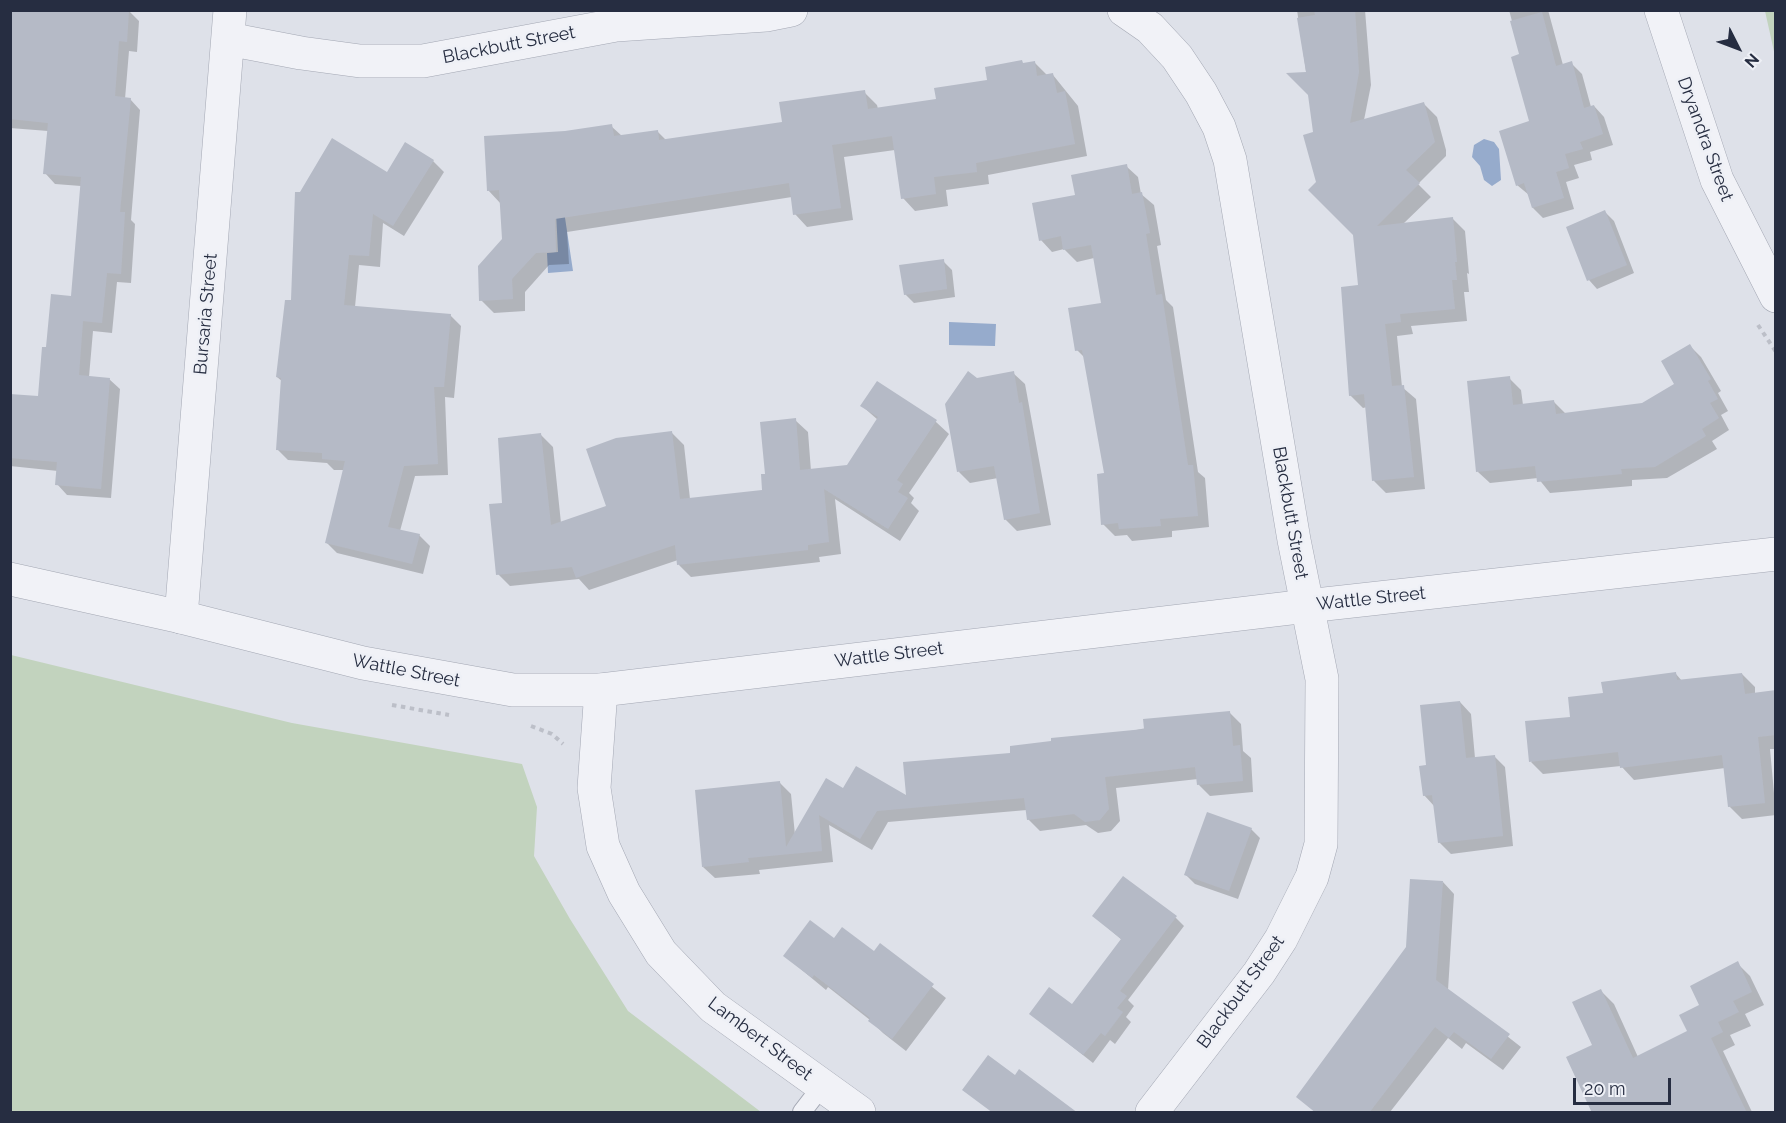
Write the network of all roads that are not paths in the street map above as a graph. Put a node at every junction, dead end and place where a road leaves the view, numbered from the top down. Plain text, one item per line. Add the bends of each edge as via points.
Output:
1 (790, 10) edge
2 (1124, 10) edge
3 (1661, 10) edge
4 (229, 25) edge
5 (1776, 296) edge
6 (1776, 554) edge
7 (10, 579) edge
8 (1307, 606) junction
9 (181, 617) junction
10 (601, 690) junction
11 (822, 1086) junction
12 (802, 1113) edge
13 (859, 1113) edge
14 (1152, 1113) edge

1 - 4 street, Blackbutt Street via 616,25 423,61 360,61 300,53
2 - 8 street, Blackbutt Street via 1150,28 1177,57 1210,110 1230,160
3 - 5 street, Dryandra Street via 1717,180
4 - 9 street, Bursaria Street
6 - 8 street, Wattle Street
7 - 9 street, Wattle Street
8 - 10 street, Wattle Street
8 - 14 street, Blackbutt Street via 1322,679 1321,844 1312,877 1265,965
9 - 10 street, Wattle Street via 363,663 470,684 513,690
10 - 11 street, Lambert Street via 594,788 603,846 624,893 661,953 713,1007
11 - 12 lane
11 - 13 street, Lambert Street

